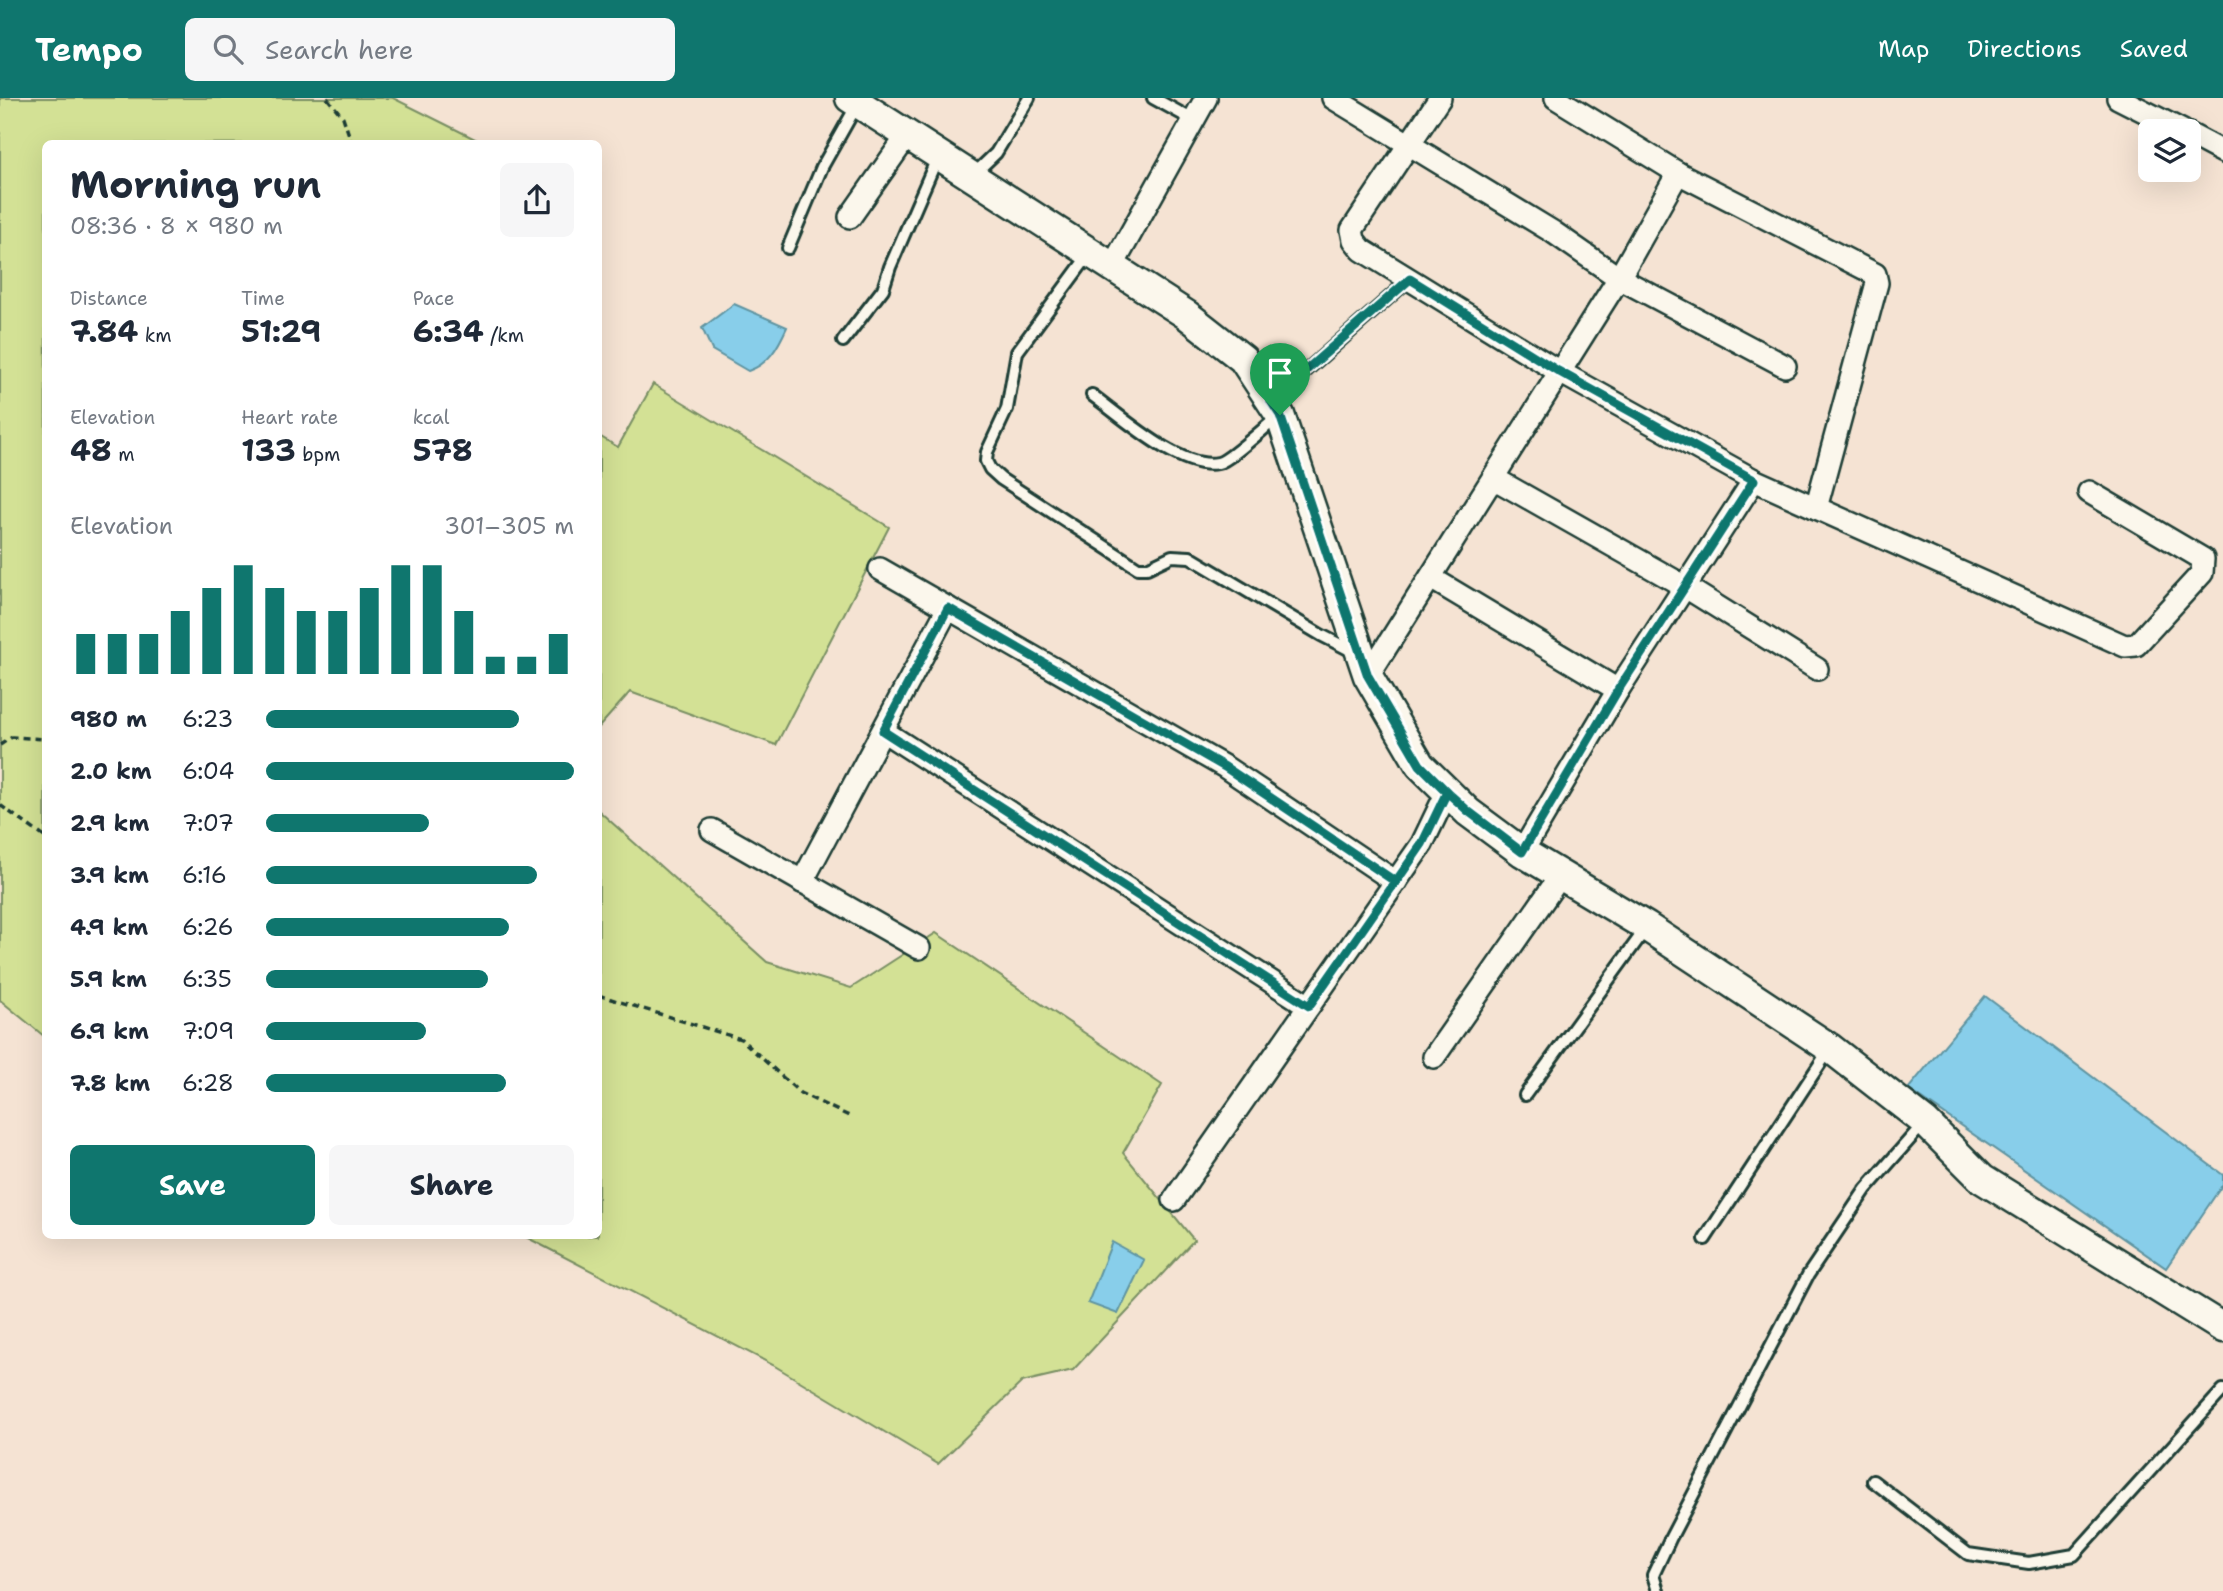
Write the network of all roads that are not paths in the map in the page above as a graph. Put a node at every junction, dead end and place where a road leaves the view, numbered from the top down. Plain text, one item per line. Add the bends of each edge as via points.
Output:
1 (1029, 98) edge
2 (1153, 98) edge
3 (1206, 98) edge
4 (1333, 98) edge
5 (1440, 98) edge
6 (1556, 98) edge
7 (2118, 98) edge
8 (854, 100) edge
9 (2159, 119) edge
10 (1195, 121) junction
11 (907, 136) junction
12 (2201, 140) edge
13 (1411, 144) junction
14 (2223, 152) edge
15 (938, 156) junction
16 (1678, 173) junction
17 (971, 177) junction
18 (850, 217) dead end
19 (788, 248) dead end
20 (1101, 260) junction
21 (1619, 278) junction
22 (1410, 279) junction
23 (842, 341) dead end
24 (1785, 366) dead end
25 (1558, 371) junction
26 (1091, 395) dead end
27 (1275, 408) junction
28 (1495, 479) junction
29 (1754, 480) junction
30 (2089, 492) dead end
31 (1816, 508) junction
32 (880, 569) dead end
33 (1431, 578) junction
34 (1684, 586) junction
35 (948, 608) junction
36 (1365, 666) junction
37 (1817, 669) dead end
38 (1618, 690) junction
39 (883, 731) junction
40 (1447, 792) junction
41 (712, 831) dead end
42 (1522, 852) junction
43 (1561, 875) junction
44 (802, 882) junction
45 (1396, 882) junction
46 (1647, 927) junction
47 (919, 948) dead end
48 (1309, 1006) junction
49 (1830, 1048) junction
50 (1434, 1057) dead end
51 (1525, 1095) dead end
52 (1925, 1122) junction
53 (1174, 1200) dead end
54 (1705, 1239) dead end
55 (2223, 1328) edge
56 (2223, 1390) edge
57 (1873, 1481) dead end
58 (1658, 1591) edge

1 - 17 lane via 996,153
2 - 10 lane
3 - 10 street
4 - 13 street
5 - 13 street
6 - 16 street
7 - 9 street
8 - 11 street
8 - 19 lane
10 - 20 street
11 - 15 street
11 - 18 street
12 - 14 street
13 - 21 street
13 - 22 street via 1352,230 1362,250
15 - 17 street
15 - 23 lane via 883,289
16 - 21 street
16 - 31 street via 1875,274 1877,283
17 - 20 street
20 - 27 street via 1187,315 1244,359
20 - 36 lane via 1017,352 1007,409 987,452 990,469 1138,568 1172,556 1190,556
21 - 24 street
21 - 25 street
22 - 25 street
22 - 27 lane
25 - 28 street
25 - 29 street
26 - 27 lane via 1176,455 1199,464 1220,463
27 - 36 street
28 - 33 street
28 - 34 street
29 - 31 street
29 - 34 street
30 - 31 street via 2203,559 2202,573 2136,645 2125,646
32 - 35 street
33 - 36 street
33 - 38 street
34 - 37 street
34 - 38 street
35 - 39 street
35 - 45 street via 1225,767
36 - 40 street via 1420,765
38 - 42 street
39 - 44 street
39 - 48 street
40 - 42 street
40 - 45 street via 1422,844
41 - 44 street
42 - 43 street
43 - 46 street
43 - 50 street
44 - 47 street
45 - 48 street
46 - 49 street
46 - 51 lane
48 - 53 street
49 - 52 street
49 - 54 lane
52 - 55 street via 1982,1179
52 - 58 lane via 1866,1189 1808,1275 1670,1539 1653,1575
56 - 57 lane via 2074,1555 2029,1563 1968,1554

